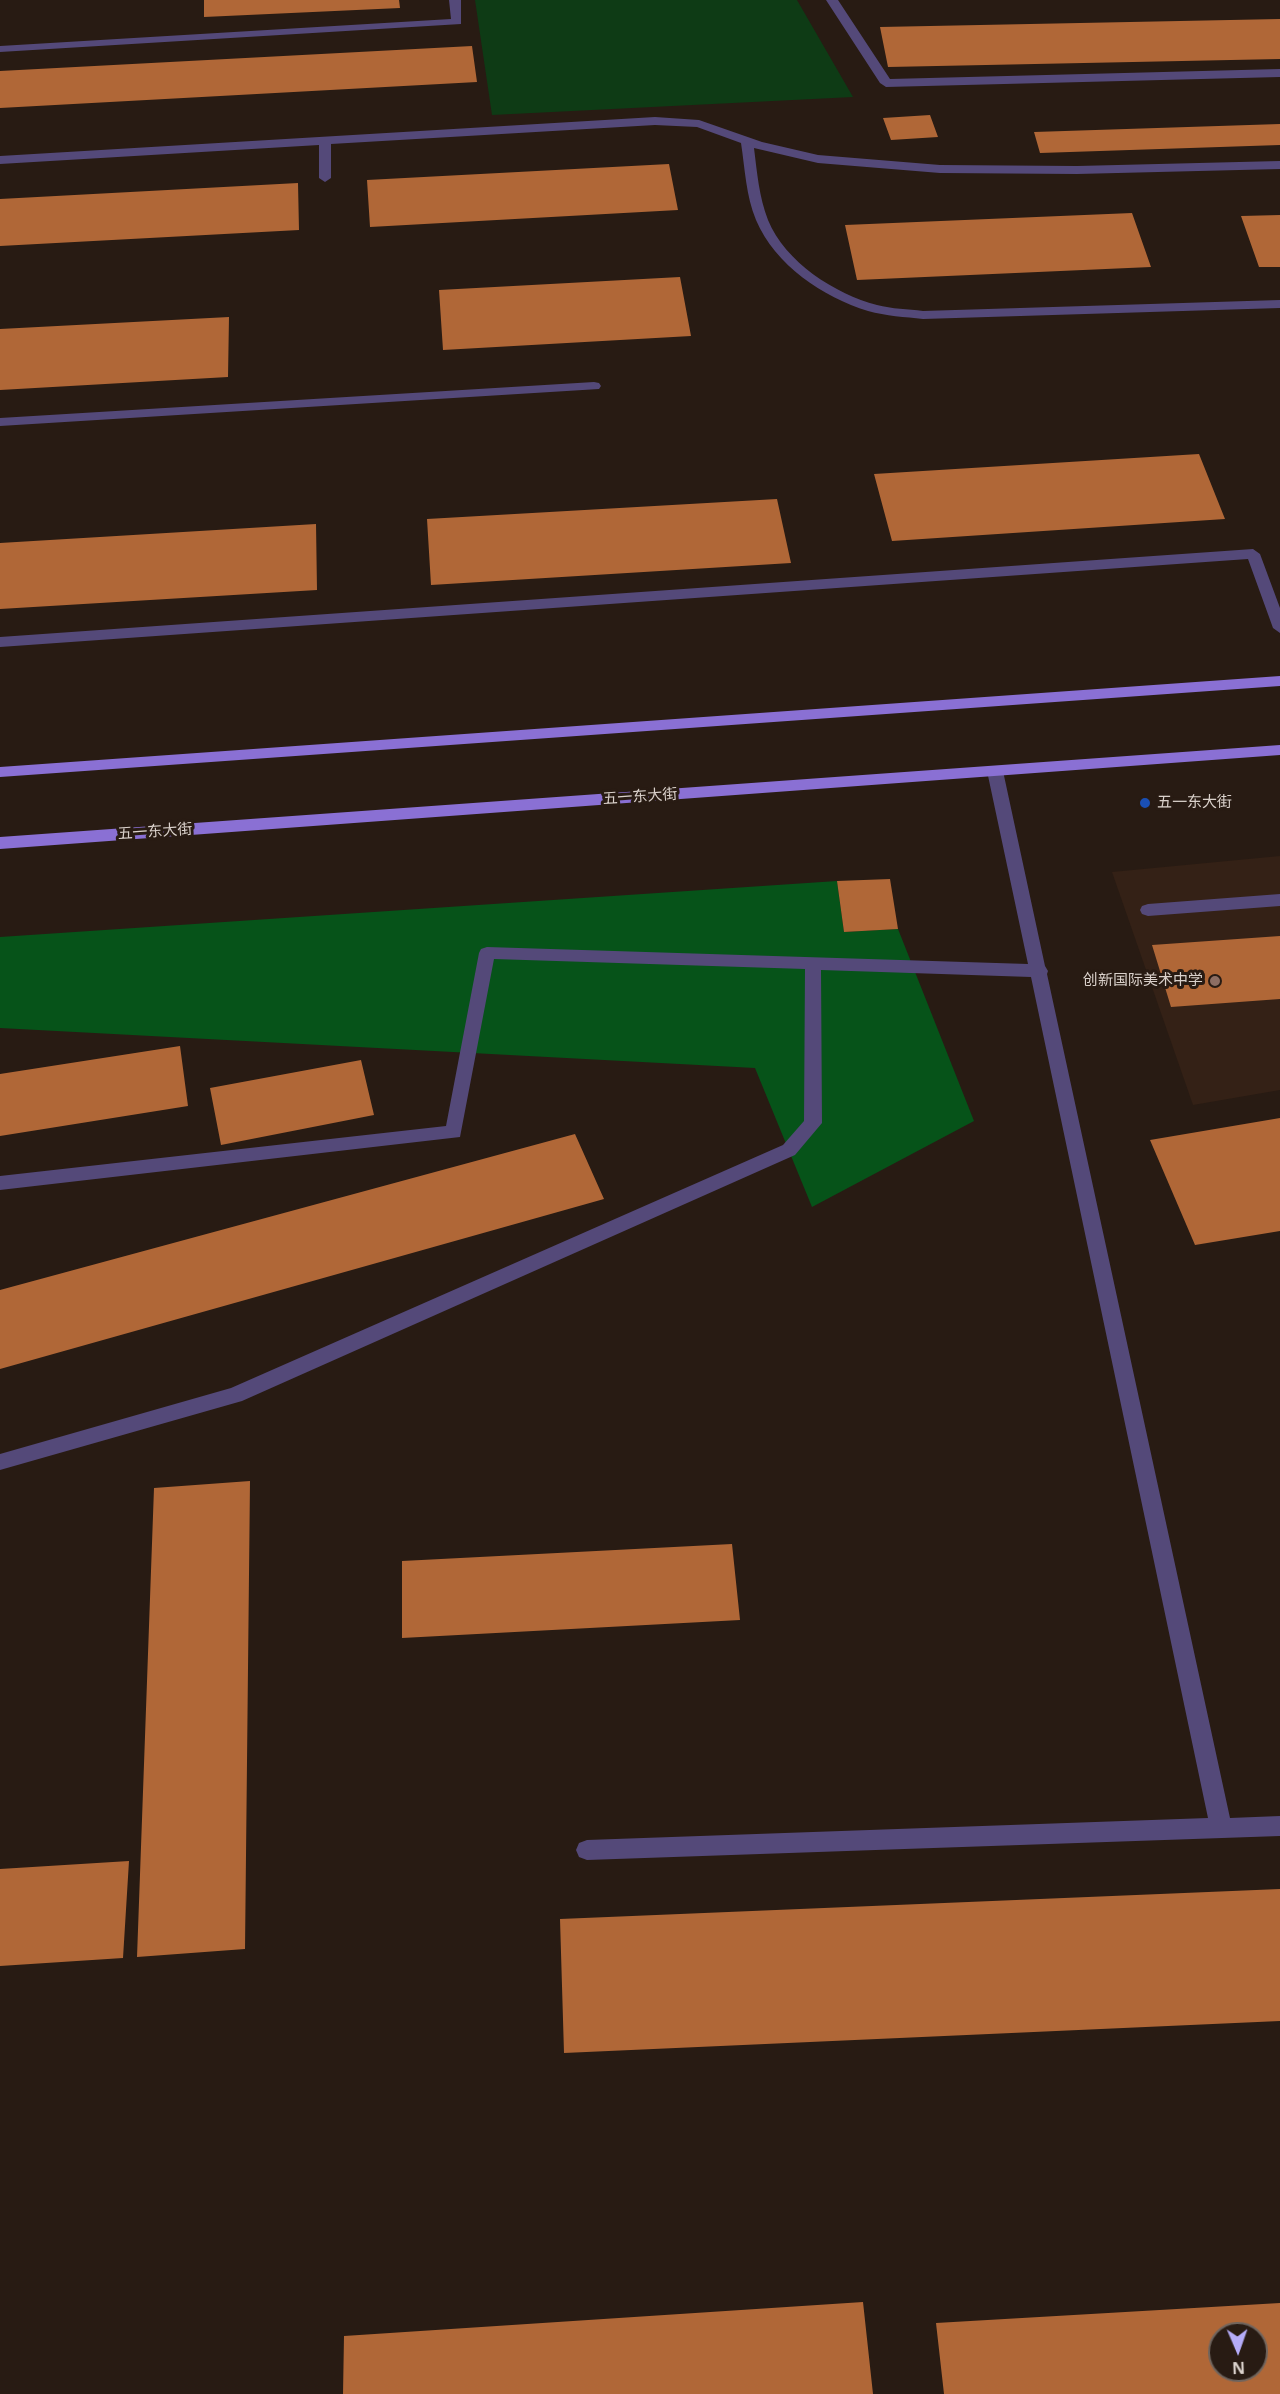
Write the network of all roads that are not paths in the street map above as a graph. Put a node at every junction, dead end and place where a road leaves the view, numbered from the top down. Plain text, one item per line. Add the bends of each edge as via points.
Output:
1 (455, 0) edge
2 (832, 0) edge
3 (0, 49) edge
4 (1280, 73) edge
5 (325, 141) junction
6 (747, 141) junction
7 (0, 160) edge
8 (1280, 165) edge
9 (325, 178) dead end
10 (1280, 304) edge
11 (594, 386) dead end
12 (0, 422) edge
13 (1280, 628) edge
14 (0, 642) edge
15 (1280, 681) edge
16 (1280, 750) edge
17 (995, 771) junction
18 (0, 772) edge
19 (0, 843) edge
20 (1280, 900) edge
21 (1148, 910) dead end
22 (813, 964) junction
23 (1040, 971) junction
24 (0, 1183) edge
25 (0, 1462) edge
26 (1280, 1826) edge
27 (1221, 1828) junction
28 (587, 1850) dead end

1 - 3 street via 457,22
2 - 4 street via 886,83
5 - 6 street via 655,120 699,124
5 - 7 street
5 - 9 street
6 - 8 street via 818,159 940,169
6 - 10 street via 763,222 777,246 801,270 838,293 875,308 923,315
11 - 12 street
13 - 14 street via 1253,554
15 - 18 main road
16 - 17 main road, 五一东大街
17 - 19 main road, 五一东大街
17 - 23 street
20 - 21 street
22 - 23 street
22 - 24 street via 487,953 454,1131
22 - 25 street via 813,1123 789,1150 235,1395
23 - 27 street
26 - 27 street
27 - 28 street

